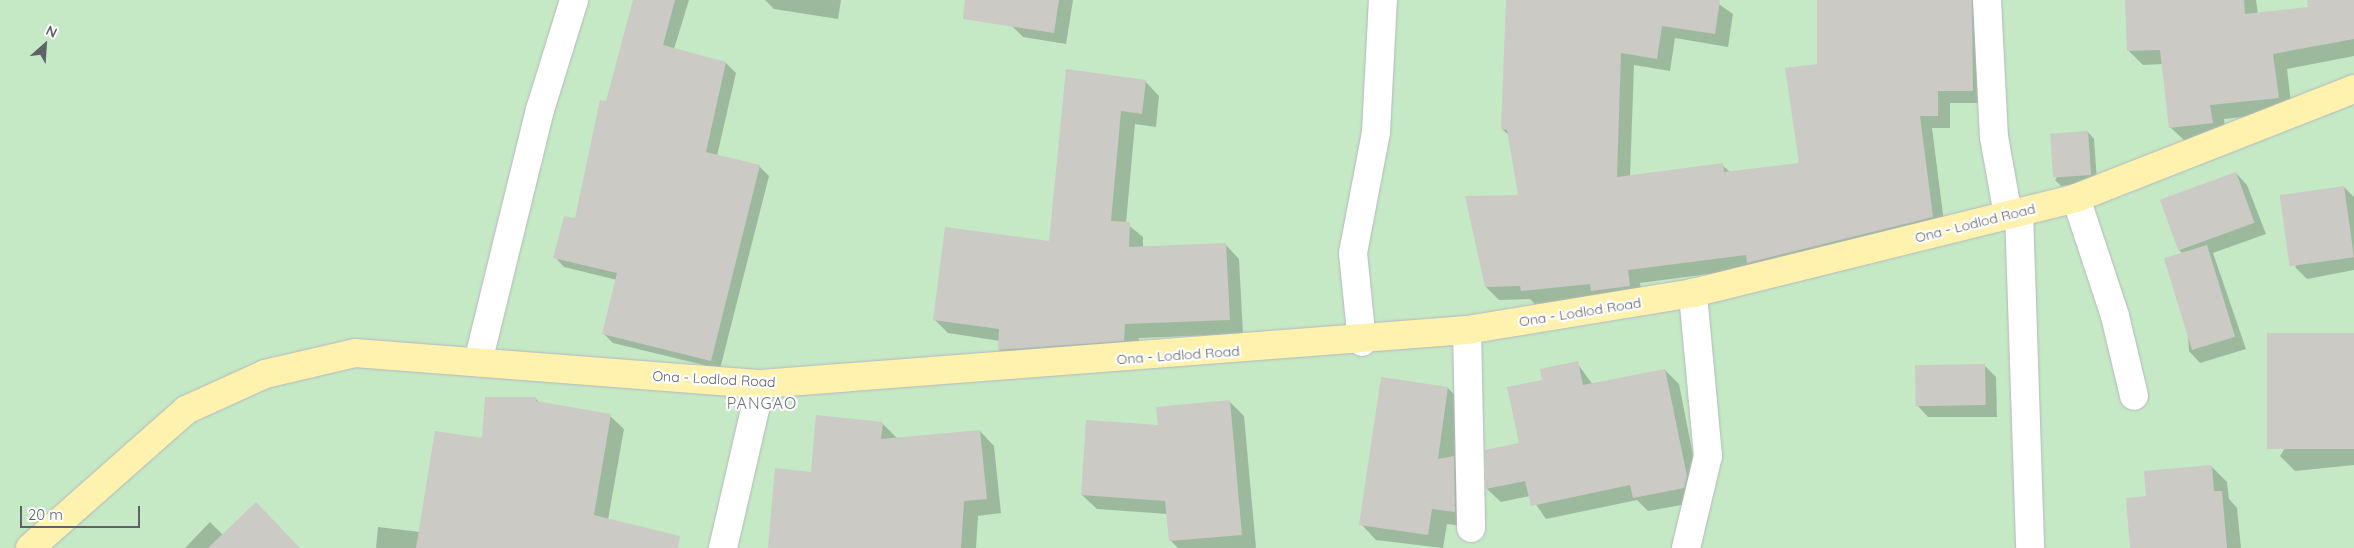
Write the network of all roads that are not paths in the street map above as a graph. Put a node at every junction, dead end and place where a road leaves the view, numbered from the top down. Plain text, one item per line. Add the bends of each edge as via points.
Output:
1 (574, 0) edge
2 (1383, 0) edge
3 (1987, 0) edge
4 (2354, 89) edge
5 (2076, 198) junction
6 (2013, 214) junction
7 (1693, 293) junction
8 (1467, 330) junction
9 (1362, 342) junction
10 (478, 362) junction
11 (762, 384) junction
12 (2134, 396) dead end
13 (1472, 528) dead end
14 (30, 548) edge
15 (723, 548) edge
16 (1686, 548) edge
17 (2030, 548) edge

1 - 10 street via 540,110
2 - 9 street via 1376,132 1353,253
3 - 6 street via 1994,136
4 - 5 main road, Ona - Lodlod Road
5 - 6 main road, Ona - Lodlod Road
5 - 12 street via 2115,316
6 - 7 main road, Ona - Lodlod Road
6 - 17 street
7 - 8 main road, Ona - Lodlod Road
7 - 16 street via 1708,456
8 - 9 main road, Ona - Lodlod Road
8 - 13 street
9 - 11 main road, Ona - Lodlod Road
10 - 11 main road, Ona - Lodlod Road
10 - 14 main road, Ona - Lodlod Road via 355,352 264,374 186,410
11 - 15 street

